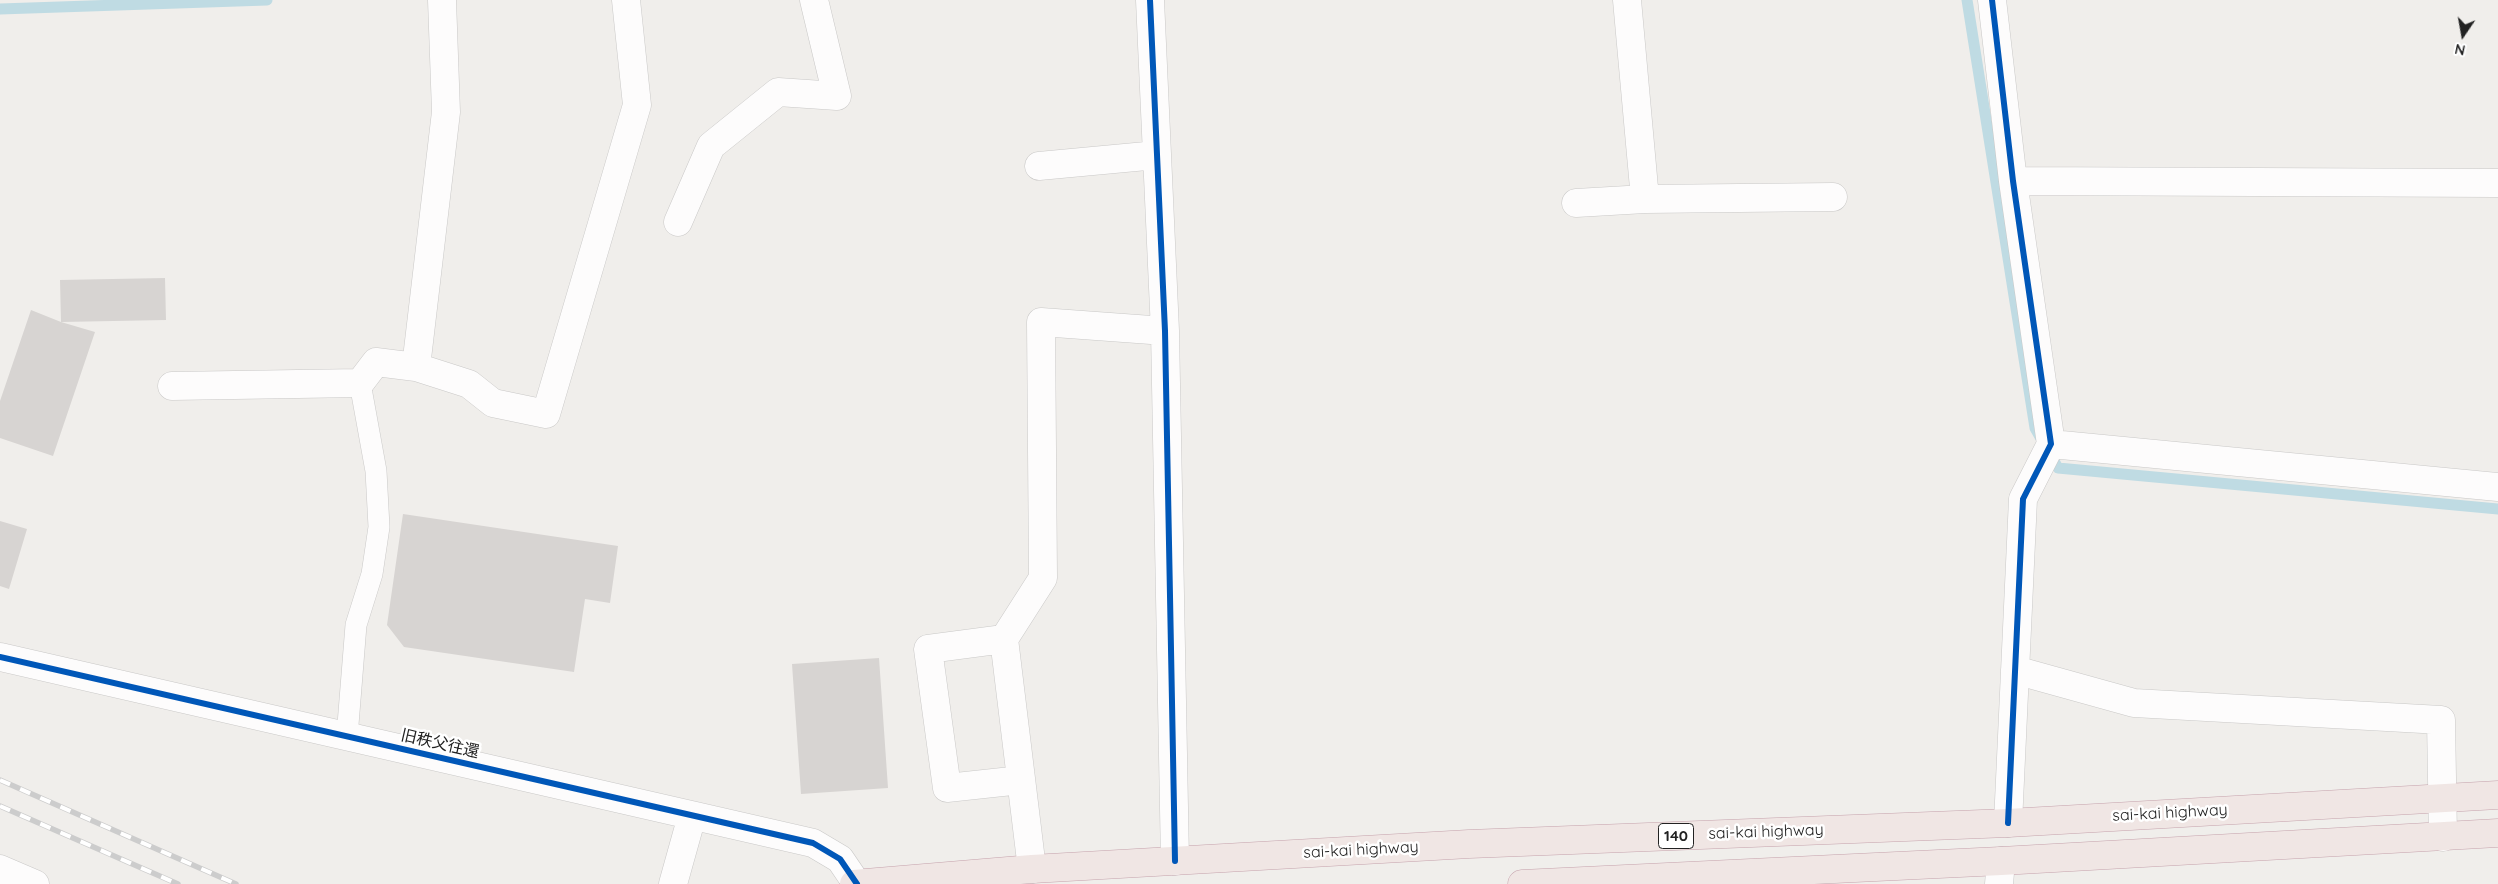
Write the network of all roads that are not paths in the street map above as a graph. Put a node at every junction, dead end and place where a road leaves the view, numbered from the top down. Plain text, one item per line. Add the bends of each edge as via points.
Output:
1 (442, 0) edge
2 (626, 0) edge
3 (814, 0) edge
4 (1150, 0) edge
5 (1627, 0) edge
6 (1992, 0) edge
7 (1157, 155) junction
8 (1039, 166) dead end
9 (2013, 181) junction
10 (2498, 183) edge
11 (1833, 197) dead end
12 (1645, 199) junction
13 (1576, 203) dead end
14 (678, 222) dead end
15 (1165, 331) junction
16 (416, 366) junction
17 (360, 383) junction
18 (172, 386) dead end
19 (2051, 444) junction
20 (2498, 487) edge
21 (1004, 639) junction
22 (0, 657) edge
23 (2015, 670) junction
24 (347, 736) junction
25 (1021, 780) junction
26 (2498, 795) edge
27 (2442, 798) junction
28 (692, 816) junction
29 (2008, 823) junction
30 (2498, 834) edge
31 (2443, 837) junction
32 (1175, 861) junction
33 (0, 869) edge
34 (1032, 869) junction
35 (2000, 872) edge
36 (35, 884) edge
37 (673, 884) edge
38 (856, 884) edge
39 (1522, 884) edge

1 - 16 street via 446,112
2 - 16 street via 637,106 546,414 493,402 468,384
3 - 14 street via 837,96 778,92 711,146
4 - 7 street
5 - 12 street
6 - 9 street
7 - 8 street
7 - 15 street
9 - 10 street
9 - 19 street
11 - 12 street
12 - 13 street
15 - 21 street via 1042,322 1043,578
15 - 32 street
16 - 17 street via 376,362
17 - 18 street
17 - 24 lane via 376,472 380,527 372,574 356,625
19 - 20 street
19 - 23 street via 2023,499
21 - 25 street
21 - 25 street via 928,649 948,788
22 - 24 street, 旧秩父往還
23 - 27 street via 2134,703 2441,720
23 - 29 street
24 - 28 street, 旧秩父往還
25 - 34 street
26 - 27 highway, sai-kai highway / 140
27 - 29 highway, sai-kai highway / 140
27 - 31 street
28 - 37 street
28 - 38 street, 旧秩父往還 via 813,844 840,858
29 - 32 highway, sai-kai highway / 140 via 1469,844
30 - 31 highway
31 - 35 highway
32 - 34 highway, sai-kai highway / 140
33 - 36 street
34 - 38 highway, sai-kai highway / 140
35 - 39 highway

